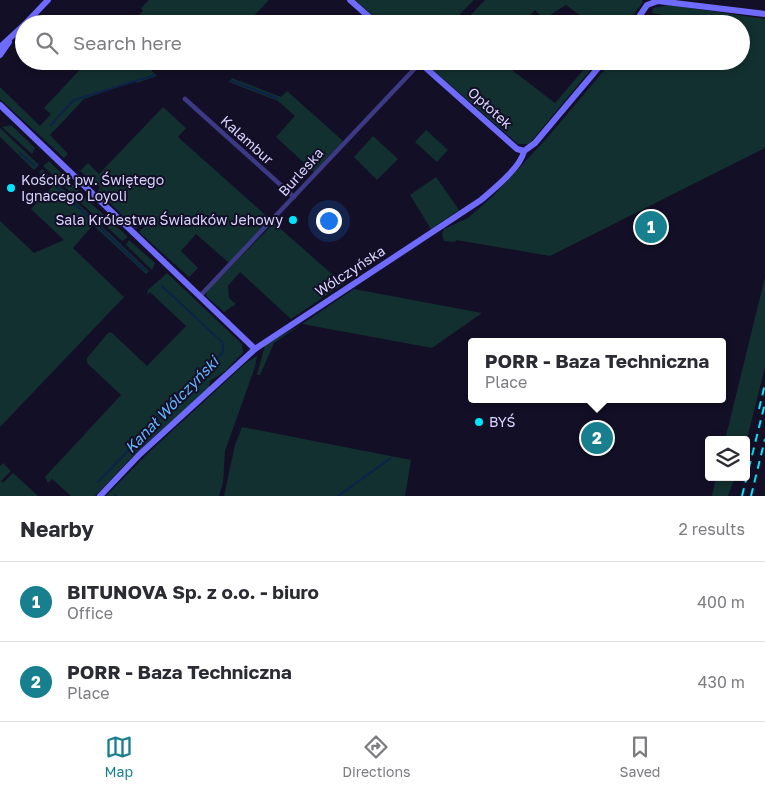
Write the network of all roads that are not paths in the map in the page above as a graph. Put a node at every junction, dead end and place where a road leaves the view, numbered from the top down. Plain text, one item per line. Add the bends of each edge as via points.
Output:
1 (48, 0) edge
2 (350, 0) edge
3 (765, 14) edge
4 (33, 15) edge
5 (367, 15) edge
6 (641, 15) edge
7 (15, 35) edge
8 (13, 37) junction
9 (0, 47) edge
10 (0, 55) edge
11 (412, 70) edge
12 (428, 70) edge
13 (596, 70) edge
14 (185, 99) dead end
15 (0, 105) edge
16 (524, 150) junction
17 (294, 197) junction
18 (200, 296) junction
19 (255, 349) junction
20 (100, 496) edge

1 - 4 street
2 - 5 street
3 - 6 street via 658,1 648,5
7 - 8 street
8 - 9 street
8 - 10 street
11 - 17 street, Burleska
12 - 16 street, Opłotek via 517,149
13 - 16 street, Wólczyńska via 535,143
14 - 17 street, Kalambur
15 - 18 street
16 - 19 street, Wólczyńska via 512,171 481,200
17 - 18 street, Burleska
18 - 19 street
19 - 20 street, Wólczyńska via 140,454

